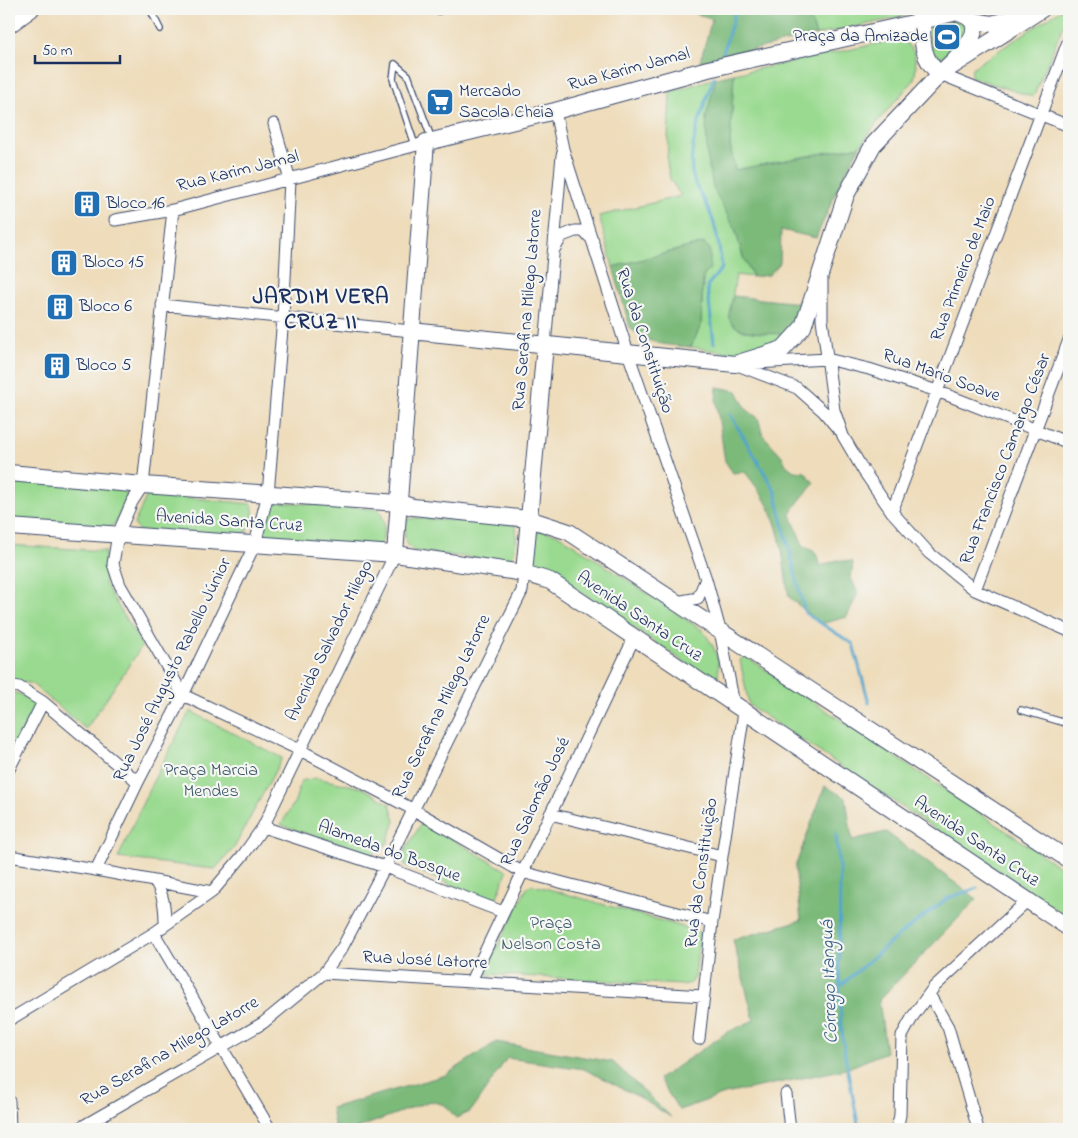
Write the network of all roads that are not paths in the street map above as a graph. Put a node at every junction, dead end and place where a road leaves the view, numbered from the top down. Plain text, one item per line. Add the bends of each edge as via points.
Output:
1 (31, 9) edge
2 (150, 9) edge
3 (412, 9) edge
4 (1036, 9) edge
5 (1042, 9) edge
6 (439, 11) dead end
7 (961, 13) edge
8 (922, 15) edge
9 (9, 24) edge
10 (160, 29) dead end
11 (1069, 39) edge
12 (940, 74) junction
13 (555, 111) junction
14 (1042, 116) junction
15 (274, 124) dead end
16 (1069, 126) edge
17 (424, 143) junction
18 (563, 149) junction
19 (290, 180) junction
20 (172, 210) junction
21 (116, 220) dead end
22 (592, 240) junction
23 (554, 251) junction
24 (822, 270) junction
25 (162, 305) junction
26 (283, 318) junction
27 (411, 331) junction
28 (1069, 340) edge
29 (545, 345) junction
30 (628, 354) junction
31 (827, 359) junction
32 (735, 364) junction
33 (937, 391) junction
34 (1035, 431) junction
35 (844, 436) junction
36 (1069, 443) edge
37 (9, 473) edge
38 (143, 485) junction
39 (268, 494) junction
40 (399, 503) junction
41 (892, 512) junction
42 (529, 519) junction
43 (9, 527) edge
44 (118, 534) junction
45 (255, 544) junction
46 (395, 554) junction
47 (524, 573) junction
48 (706, 579) junction
49 (975, 590) junction
50 (677, 602) junction
51 (720, 630) junction
52 (1069, 631) edge
53 (634, 638) junction
54 (9, 685) edge
55 (183, 695) junction
56 (43, 702) junction
57 (739, 708) junction
58 (1021, 710) dead end
59 (1069, 724) edge
60 (300, 750) junction
61 (10, 764) edge
62 (138, 782) junction
63 (414, 810) junction
64 (550, 814) junction
65 (262, 827) junction
66 (9, 856) edge
67 (722, 856) junction
68 (1069, 860) edge
69 (385, 867) junction
70 (96, 870) junction
71 (522, 872) junction
72 (155, 881) junction
73 (212, 892) junction
74 (1027, 900) junction
75 (503, 912) junction
76 (712, 922) junction
77 (165, 925) junction
78 (1069, 928) edge
79 (154, 933) junction
80 (324, 973) junction
81 (471, 981) junction
82 (929, 994) junction
83 (704, 996) junction
84 (9, 1020) edge
85 (699, 1039) dead end
86 (221, 1048) junction
87 (786, 1094) dead end
88 (9, 1101) edge
89 (10, 1129) edge
90 (78, 1129) edge
91 (270, 1129) edge
92 (790, 1129) edge
93 (897, 1129) edge
94 (978, 1129) edge

1 - 9 main road
2 - 10 lane
3 - 6 lane
4 - 7 main road via 999,24 984,24
5 - 12 main road
7 - 8 main road
7 - 12 main road via 974,31 970,42
8 - 12 main road via 922,44 927,60
8 - 13 main road, Rua Karim Jamal
11 - 14 street, Rua Primeiro de Maio
12 - 14 street
12 - 24 main road via 873,145 846,195
13 - 17 main road, Rua Karim Jamal
13 - 18 street, Rua da Constituição
14 - 16 street
14 - 33 street, Rua Primeiro de Maio
15 - 19 street, Rua José Augusto Rabello Júnior
17 - 17 lane via 408,76 395,64 393,80
17 - 19 street, Rua Karim Jamal
17 - 27 main road, Avenida Salvador Milego
18 - 22 street, Rua da Constituição
18 - 23 street, Rua Serafina Milego Latorre
19 - 20 street, Rua Karim Jamal
19 - 26 street, Rua José Augusto Rabello Júnior
20 - 21 street, Rua Karim Jamal
20 - 25 street
22 - 23 street via 583,231 575,231 562,236
22 - 30 street, Rua da Constituição
23 - 29 street, Rua Serafina Milego Latorre
24 - 31 street via 822,319
24 - 32 main road via 803,327 783,349
25 - 26 street
25 - 38 street
26 - 27 street
26 - 39 street, Rua José Augusto Rabello Júnior
27 - 29 main road
27 - 40 main road, Avenida Salvador Milego
28 - 34 street, Rua Francisco Camargo César
29 - 30 main road
29 - 42 main road, Rua Serafina Milego Latorre
30 - 32 main road
30 - 48 street, Rua da Constituição
31 - 32 street, Rua Mario Soave
31 - 33 street, Rua Mario Soave
31 - 35 street via 834,410
32 - 35 street via 797,388 824,412
33 - 34 street, Rua Mario Soave
33 - 41 street, Rua Primeiro de Maio
34 - 36 street, Rua Mario Soave
34 - 49 street, Rua Francisco Camargo César
35 - 41 street
37 - 38 main road, Avenida Santa Cruz
38 - 39 main road, Avenida Santa Cruz
38 - 44 street, Avenida Santa Cruz
39 - 40 main road, Avenida Santa Cruz
39 - 45 street, Rua José Augusto Rabello Júnior
40 - 42 main road, Avenida Santa Cruz
40 - 46 main road, Avenida Salvador Milego
41 - 49 street via 929,553
42 - 47 main road, Rua Serafina Milego Latorre
42 - 50 main road, Avenida Santa Cruz via 569,532
43 - 44 main road, Avenida Santa Cruz
44 - 45 main road, Avenida Santa Cruz
44 - 55 street via 114,564 120,586
45 - 46 main road, Avenida Santa Cruz
45 - 55 street, Rua José Augusto Rabello Júnior
46 - 47 main road, Avenida Santa Cruz
46 - 60 street, Avenida Salvador Milego
47 - 53 main road, Avenida Santa Cruz via 550,581
47 - 63 street, Rua Serafina Milego Latorre via 522,591
48 - 50 street via 698,598
48 - 51 street, Rua da Constituição
49 - 52 street
50 - 51 main road, Avenida Santa Cruz
51 - 57 street, Rua da Constituição
51 - 68 main road, Avenida Santa Cruz
53 - 57 main road, Avenida Santa Cruz
53 - 64 street, Rua Salomão José
54 - 56 street via 19,687
55 - 60 street
55 - 62 street, Rua José Augusto Rabello Júnior
56 - 61 street
56 - 62 street
57 - 67 street, Rua da Constituição
57 - 74 main road, Avenida Santa Cruz
58 - 59 lane
60 - 63 street
60 - 65 street, Avenida Salvador Milego
62 - 70 street, Rua José Augusto Rabello Júnior
63 - 69 street, Rua Serafina Milego Latorre
63 - 71 street
64 - 67 street
64 - 71 street, Rua Salomão José
65 - 69 street, Alameda do Bosque
65 - 73 street, Avenida Salvador Milego
66 - 70 street
67 - 76 street, Rua da Constituição
69 - 75 street, Alameda do Bosque
69 - 80 street, Rua Serafina Milego Latorre via 342,948
70 - 72 street
71 - 75 street, Rua Salomão José
71 - 76 street
72 - 73 street
72 - 77 street via 165,906
73 - 77 street, Avenida Salvador Milego
74 - 78 main road, Avenida Santa Cruz
74 - 82 street
75 - 81 street, Rua Salomão José
76 - 83 street, Rua da Constituição
77 - 79 street, Avenida Salvador Milego
79 - 84 street, Avenida Salvador Milego
79 - 86 street
80 - 81 street, Rua José Latorre
80 - 86 street, Rua Serafina Milego Latorre via 263,1024
81 - 83 street, Rua José Latorre
82 - 93 street via 902,1036
82 - 94 street via 948,1026
83 - 85 street, Rua da Constituição
86 - 90 street, Rua Serafina Milego Latorre
86 - 91 street
87 - 92 street
88 - 89 street

